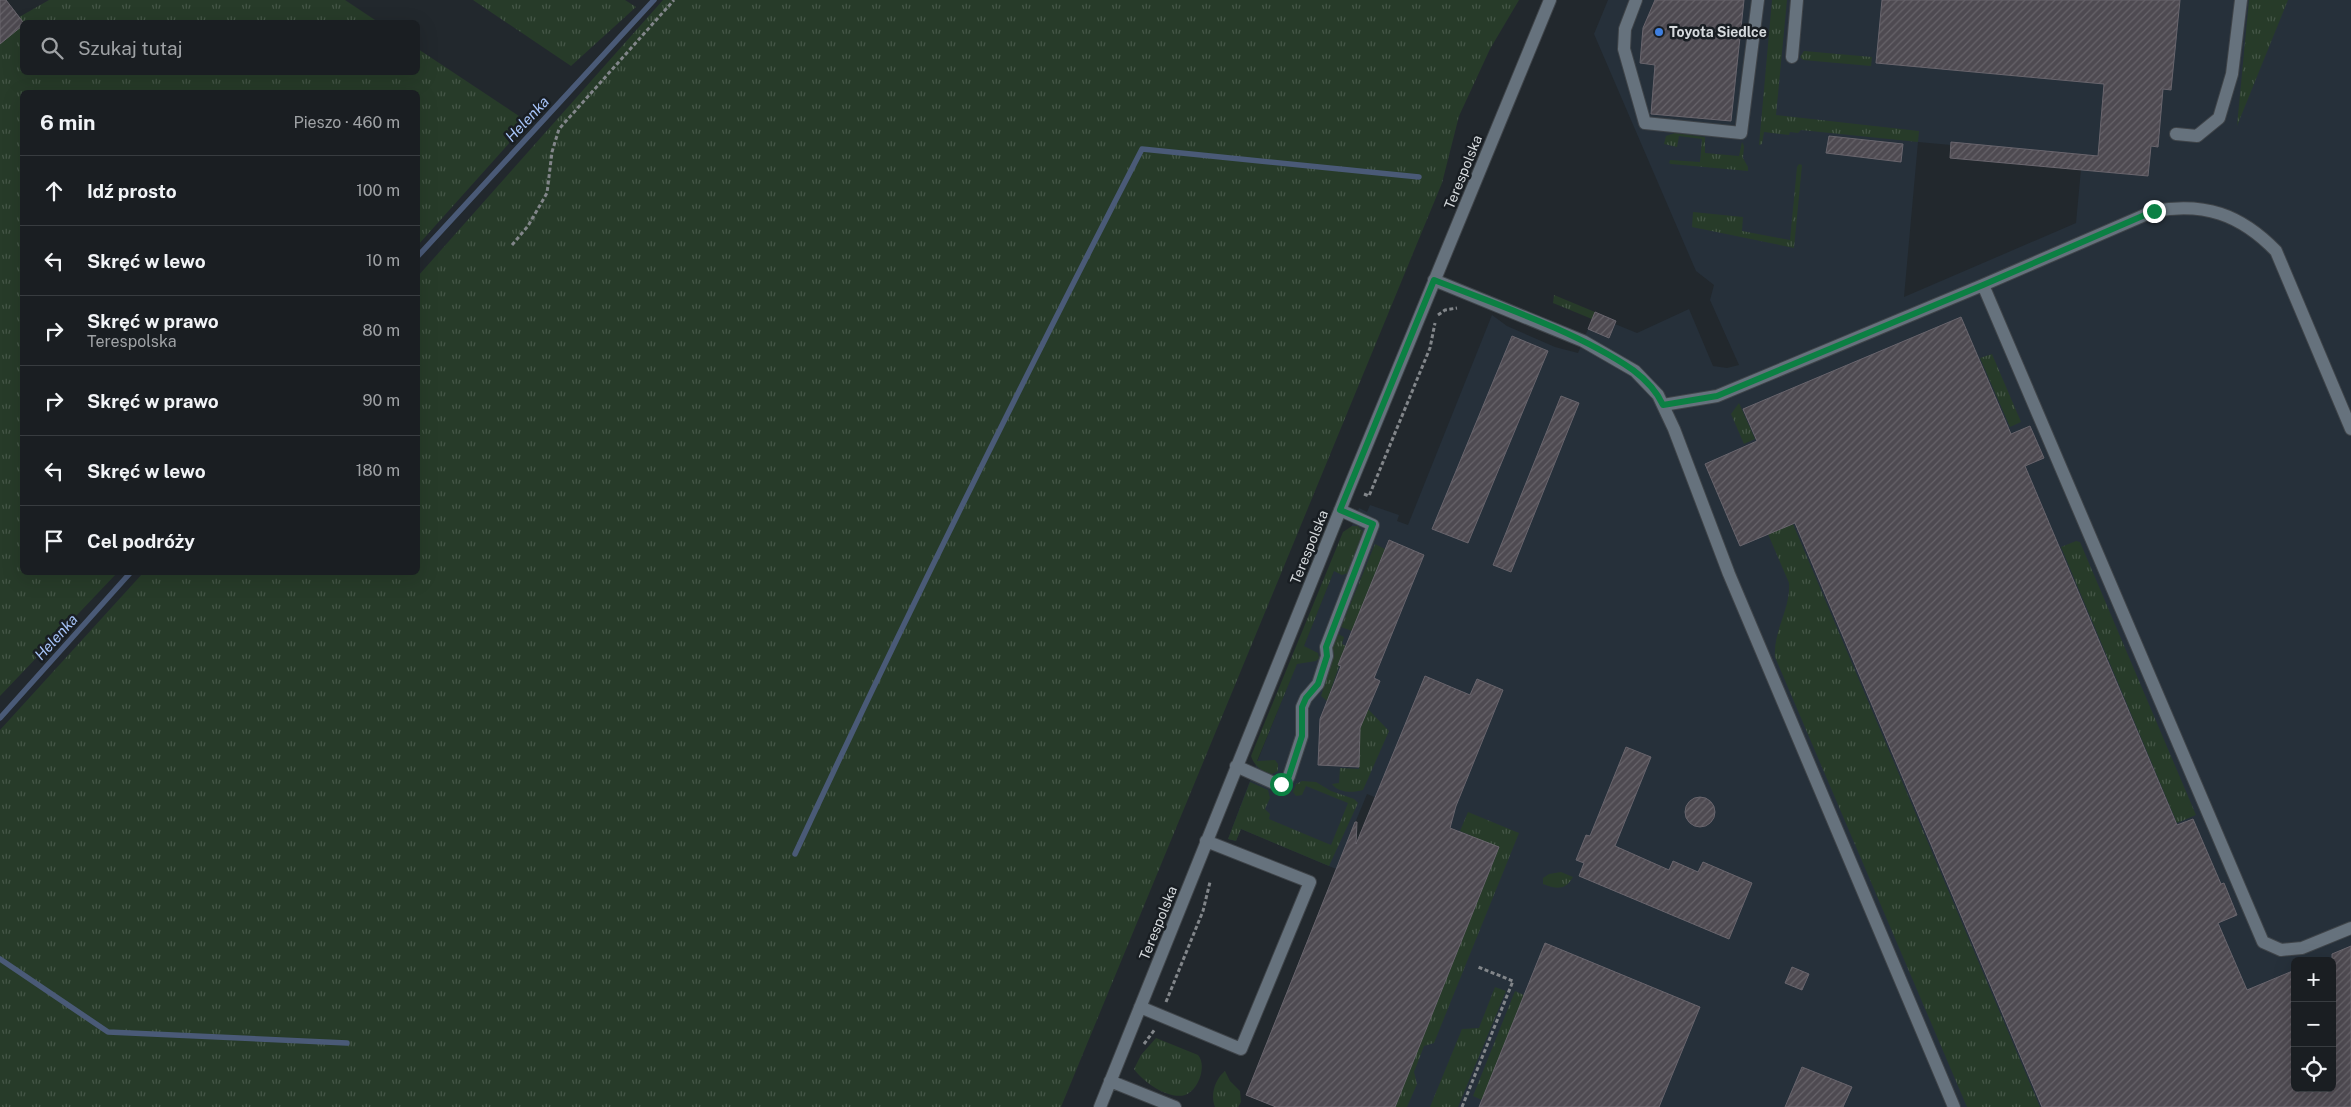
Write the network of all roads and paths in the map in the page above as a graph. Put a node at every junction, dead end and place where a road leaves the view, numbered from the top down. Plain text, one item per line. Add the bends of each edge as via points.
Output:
1 (674, 0) edge
2 (1550, 0) edge
3 (1758, 0) edge
4 (1797, 0) edge
5 (2240, 0) edge
6 (1634, 1) edge
7 (1792, 57) dead end
8 (2176, 134) dead end
9 (512, 245) dead end
10 (1434, 280) junction
11 (1983, 285) junction
12 (1464, 308) dead end
13 (1663, 405) junction
14 (2351, 429) edge
15 (1358, 491) dead end
16 (1340, 510) junction
17 (1236, 766) junction
18 (1206, 841) junction
19 (1211, 876) dead end
20 (2351, 928) edge
21 (1478, 967) dead end
22 (1140, 1007) junction
23 (1161, 1015) junction
24 (1142, 1046) dead end
25 (1110, 1081) junction
26 (1100, 1107) edge
27 (1175, 1107) edge
28 (1462, 1107) edge
29 (1954, 1107) edge

1 - 9 path via 559,129 552,152 547,193 528,226
2 - 10 street, Terespolska
3 - 6 street via 1741,133 1645,123 1624,49 1625,30
4 - 7 street
5 - 8 street via 2232,74 2220,118 2198,136
10 - 13 street via 1583,341 1635,371
10 - 16 street, Terespolska
11 - 13 street via 1717,396
11 - 14 street via 2154,211 2179,206 2207,209 2241,223 2276,251
11 - 20 street via 2263,942 2281,950 2302,948
12 - 15 path via 1445,310 1436,317 1430,348 1369,496
13 - 29 street via 1730,574
16 - 17 street, Terespolska
16 - 17 street via 1373,524 1326,647 1327,656 1318,684 1302,707 1302,736 1289,776 1276,784
17 - 18 street, Terespolska
18 - 22 street, Terespolska
18 - 23 street via 1310,882 1241,1049
19 - 23 path via 1203,911
21 - 28 path via 1513,981
22 - 23 street
22 - 25 street, Terespolska
23 - 24 path via 1153,1034
25 - 26 street, Terespolska
25 - 27 street

